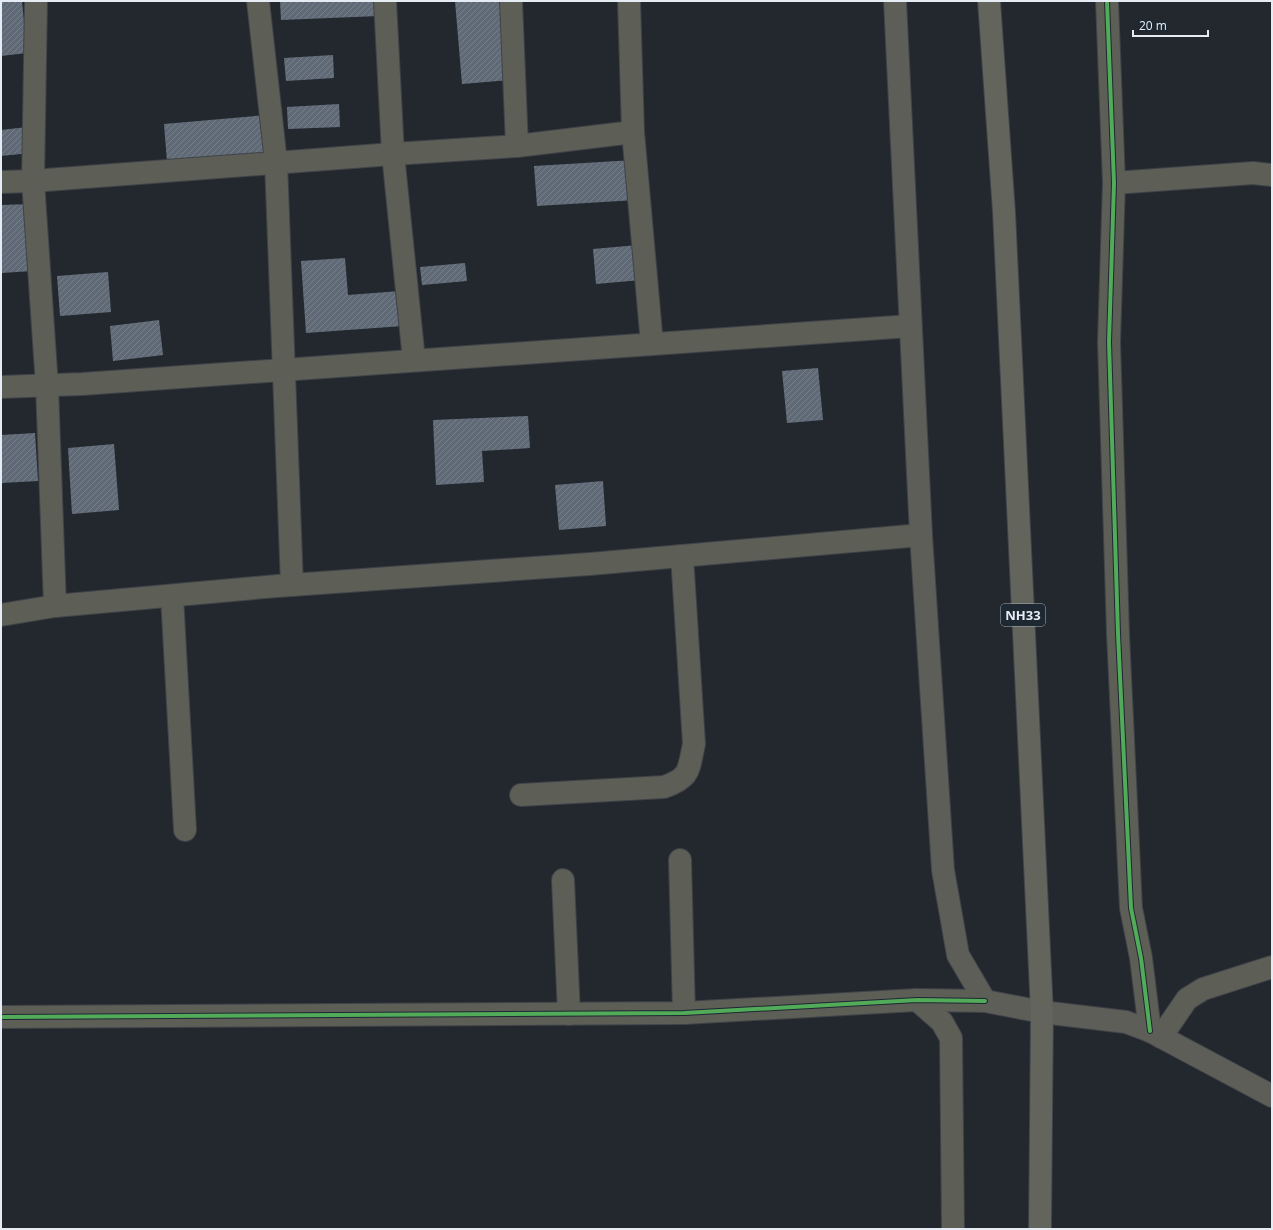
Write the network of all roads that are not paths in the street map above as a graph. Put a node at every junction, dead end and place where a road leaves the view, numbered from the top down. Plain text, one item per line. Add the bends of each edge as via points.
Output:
1 (36, 1) edge
2 (258, 1) edge
3 (384, 1) edge
4 (511, 1) edge
5 (629, 1) edge
6 (895, 1) edge
7 (989, 1) edge
8 (1107, 1) edge
9 (634, 132) junction
10 (517, 146) junction
11 (393, 154) junction
12 (276, 162) junction
13 (1272, 175) edge
14 (33, 181) junction
15 (1, 182) edge
16 (1114, 183) junction
17 (910, 326) junction
18 (652, 344) junction
19 (414, 360) junction
20 (284, 370) junction
21 (48, 386) junction
22 (1, 387) edge
23 (921, 535) junction
24 (682, 556) junction
25 (292, 586) junction
26 (172, 596) junction
27 (55, 606) junction
28 (1, 615) edge
29 (521, 795) dead end
30 (185, 830) dead end
31 (680, 860) dead end
32 (563, 880) dead end
33 (1272, 966) edge
34 (918, 1000) junction
35 (985, 1001) junction
36 (1042, 1012) junction
37 (684, 1013) junction
38 (569, 1014) junction
39 (1, 1017) edge
40 (1155, 1034) junction
41 (1272, 1096) edge
42 (953, 1229) edge
43 (1040, 1229) edge

1 - 14 street
2 - 12 street
3 - 11 street
4 - 10 street
5 - 9 street
6 - 17 main road
7 - 36 highway, NH33 via 1004,212
8 - 16 street
9 - 10 street
9 - 18 street
10 - 11 street
11 - 12 street
11 - 19 street
12 - 14 street
12 - 20 street
13 - 16 street via 1253,173
14 - 15 street
14 - 21 street
16 - 40 street via 1108,342 1130,908
17 - 18 street
17 - 23 main road
18 - 19 street
19 - 20 street
20 - 21 street
20 - 25 street
21 - 22 street
21 - 27 street
23 - 24 street
23 - 35 main road via 943,870 958,955
24 - 25 street
24 - 29 street via 694,744 689,768 684,777 664,787
25 - 26 street
26 - 27 street
26 - 30 street
27 - 28 street
31 - 37 street
32 - 38 street
33 - 40 street via 1203,989 1186,999
34 - 35 street
34 - 37 street
34 - 42 street via 942,1022 951,1038
35 - 36 main road
36 - 40 main road via 1126,1022
36 - 43 highway, NH33
37 - 38 street
38 - 39 street
40 - 41 main road

